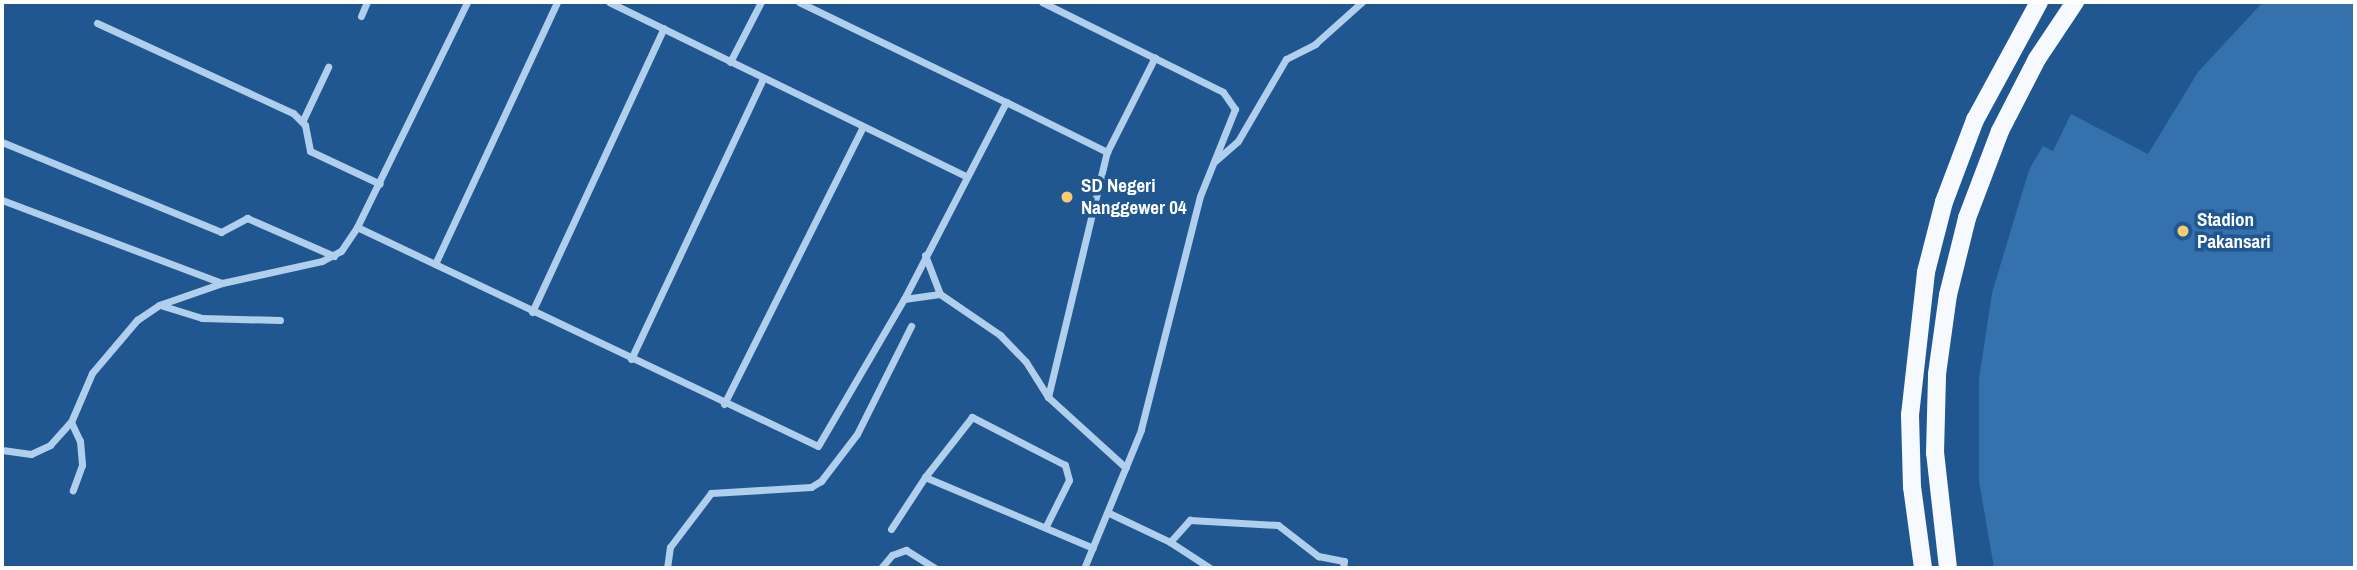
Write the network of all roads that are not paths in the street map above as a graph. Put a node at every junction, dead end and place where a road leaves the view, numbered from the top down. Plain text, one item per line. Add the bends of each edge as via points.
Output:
1 (367, 2) edge
2 (467, 2) edge
3 (557, 2) edge
4 (609, 2) edge
5 (761, 2) edge
6 (799, 2) edge
7 (1042, 2) edge
8 (1362, 2) edge
9 (2039, 2) edge
10 (2075, 2) edge
11 (360, 16) dead end
12 (97, 23) dead end
13 (664, 28) junction
14 (1155, 57) junction
15 (730, 62) junction
16 (328, 66) dead end
17 (764, 79) junction
18 (1006, 102) junction
19 (303, 120) junction
20 (862, 128) junction
21 (2, 142) edge
22 (1107, 152) junction
23 (1214, 161) junction
24 (966, 176) junction
25 (380, 184) junction
26 (2, 200) edge
27 (358, 227) junction
28 (925, 255) junction
29 (334, 256) junction
30 (435, 264) junction
31 (222, 283) junction
32 (940, 294) junction
33 (904, 299) junction
34 (159, 305) junction
35 (532, 312) junction
36 (280, 320) dead end
37 (911, 326) dead end
38 (631, 359) junction
39 (1048, 397) junction
40 (723, 404) junction
41 (71, 422) junction
42 (2, 450) edge
43 (1126, 468) junction
44 (925, 477) junction
45 (73, 490) dead end
46 (1109, 513) junction
47 (1046, 526) junction
48 (891, 529) dead end
49 (1170, 542) junction
50 (1093, 548) junction
51 (667, 568) edge
52 (881, 568) edge
53 (935, 568) edge
54 (1084, 568) edge
55 (1210, 568) edge
56 (1343, 568) edge
57 (1923, 568) edge
58 (1948, 568) edge

1 - 11 street
2 - 25 street
3 - 30 street
4 - 13 street
5 - 15 street
6 - 18 street
7 - 14 street
8 - 23 street via 1315,44 1286,59 1238,141
9 - 57 main road via 1975,120 1944,202 1926,272 1910,415 1912,487
10 - 58 main road via 2037,58 2000,131 1967,218 1948,295 1937,374 1935,453
12 - 19 street
13 - 15 street
13 - 35 street
14 - 22 street
14 - 23 street via 1223,92 1234,103 1233,123
15 - 17 street
16 - 19 street
17 - 20 street
17 - 38 street
18 - 22 street
18 - 24 street
19 - 25 street via 310,150
20 - 24 street
20 - 40 street
21 - 29 street via 221,232 247,218
22 - 39 street
23 - 43 street via 1175,287 1155,383
24 - 28 street
25 - 27 street
26 - 31 street
27 - 29 street via 347,246
27 - 30 street
28 - 32 street
28 - 33 street
29 - 31 street
30 - 35 street
31 - 34 street
32 - 33 street
32 - 39 street via 1014,347
33 - 40 street via 822,444 808,444
34 - 36 street via 202,318
34 - 41 street via 137,320 92,373
35 - 38 street
37 - 51 street via 857,434 821,481 811,487 711,493 670,547
38 - 40 street
39 - 43 street
41 - 42 street via 39,451 20,455
41 - 45 street via 80,441 82,466
43 - 46 street
44 - 47 street
44 - 47 street via 972,417 978,417 1065,465 1069,480
44 - 48 street
46 - 49 street
46 - 50 street
47 - 50 street
49 - 55 street
49 - 56 street via 1190,520 1278,525 1318,556 1344,561
50 - 54 street
52 - 53 street via 892,555 906,550

